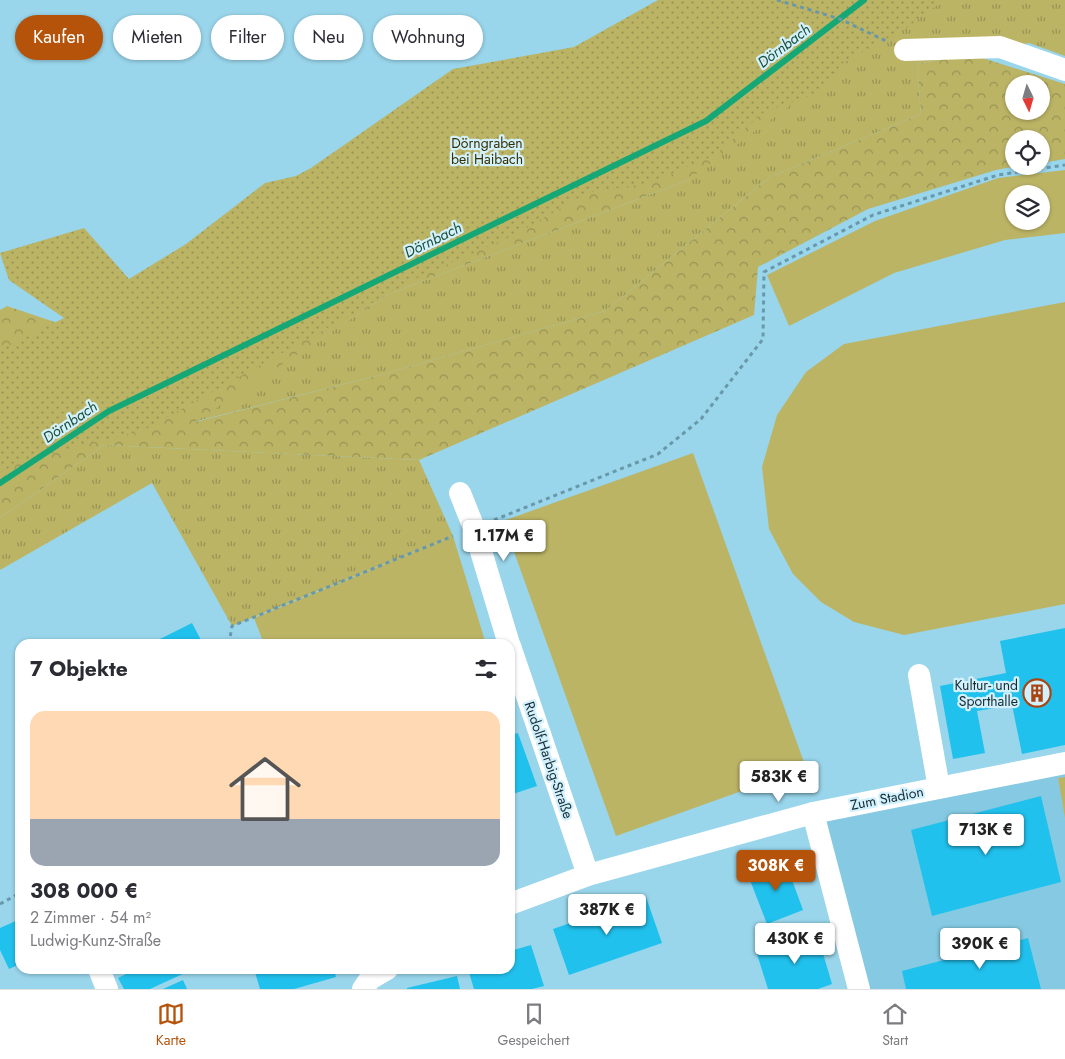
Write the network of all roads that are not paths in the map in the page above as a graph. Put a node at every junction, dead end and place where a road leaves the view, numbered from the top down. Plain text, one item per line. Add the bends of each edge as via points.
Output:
1 (905, 50) road end
2 (1065, 70) edge
3 (460, 493) dead end
4 (508, 639) edge
5 (515, 660) edge
6 (919, 675) dead end
7 (1065, 763) edge
8 (939, 788) junction
9 (813, 813) junction
10 (588, 875) junction
11 (515, 902) edge
12 (101, 974) edge
13 (107, 989) edge
14 (859, 989) edge

1 - 2 street via 1000,47
3 - 4 street, Rudolf-Harbig-Straße
5 - 10 street, Rudolf-Harbig-Straße
6 - 8 street
7 - 8 street, Zum Stadion
8 - 9 street, Zum Stadion
9 - 10 street, Zum Stadion
9 - 14 street
10 - 11 street, Zum Stadion
12 - 13 street

